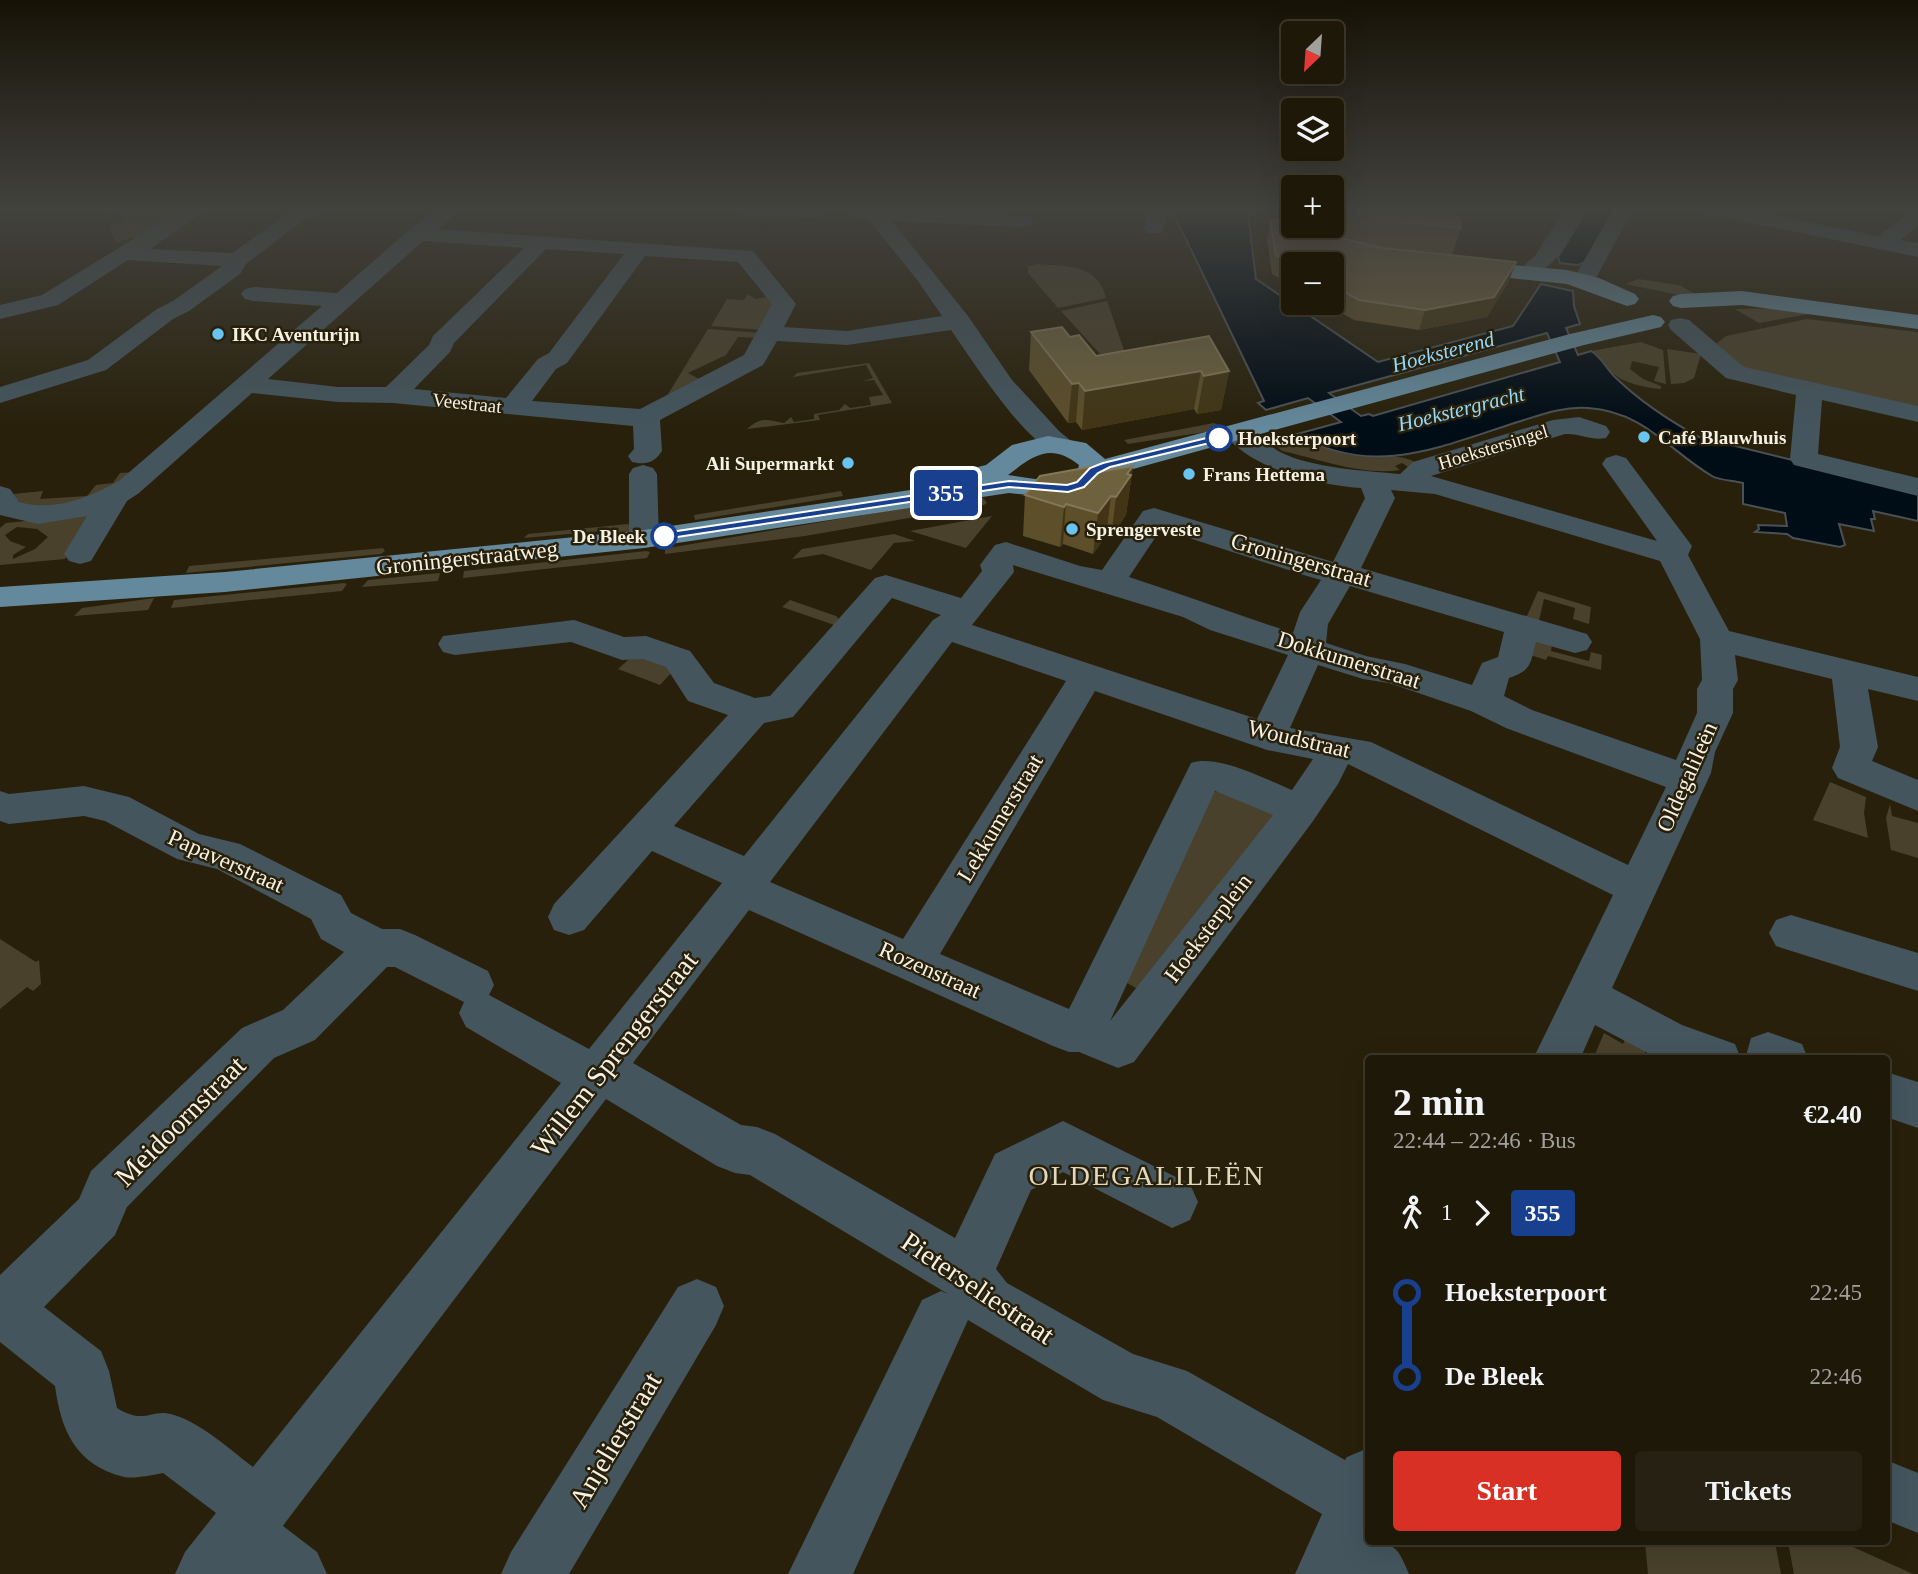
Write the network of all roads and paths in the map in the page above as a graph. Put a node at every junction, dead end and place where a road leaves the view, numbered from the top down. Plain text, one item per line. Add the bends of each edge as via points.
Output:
1 (80, 281) edge
2 (214, 281) edge
3 (364, 281) edge
4 (503, 281) edge
5 (615, 281) edge
6 (766, 281) edge
7 (928, 281) edge
8 (1586, 281) edge
9 (253, 293) dead end
10 (343, 300) junction
11 (1642, 305) junction
12 (0, 312) edge
13 (1686, 313) junction
14 (960, 321) junction
15 (1918, 322) edge
16 (770, 332) junction
17 (247, 385) junction
18 (1003, 386) junction
19 (1810, 390) junction
20 (0, 395) edge
21 (393, 395) junction
22 (512, 408) junction
23 (1918, 414) edge
24 (646, 416) junction
25 (1596, 432) dead end
26 (1238, 433) junction
27 (1018, 455) junction
28 (1077, 455) junction
29 (1616, 464) dead end
30 (1373, 480) junction
31 (1409, 481) junction
32 (1039, 487) junction
33 (1918, 487) edge
34 (115, 495) junction
35 (873, 503) junction
36 (1, 504) edge
37 (644, 539) junction
38 (1007, 544) joint
39 (80, 554) dead end
40 (1672, 555) junction
41 (1340, 574) junction
42 (225, 582) junction
43 (1110, 582) junction
44 (0, 597) edge
45 (0, 612) edge
46 (956, 620) junction
47 (1522, 628) junction
48 (1717, 639) junction
49 (1575, 642) dead end
50 (455, 644) dead end
51 (1308, 648) junction
52 (1848, 671) junction
53 (1088, 674) junction
54 (1918, 689) edge
55 (1484, 702) junction
56 (753, 711) junction
57 (1229, 722) junction
58 (1268, 735) junction
59 (1336, 748) junction
60 (1204, 773) junction
61 (1688, 780) junction
62 (1918, 796) edge
63 (0, 806) edge
64 (1299, 810) junction
65 (646, 831) junction
66 (746, 882) junction
67 (1637, 888) junction
68 (569, 917) dead end
69 (1791, 933) dead end
70 (377, 948) junction
71 (912, 963) junction
72 (1918, 972) edge
73 (1585, 996) junction
74 (1100, 1039) junction
75 (1558, 1055) edge
76 (1707, 1055) edge
77 (598, 1073) junction
78 (1890, 1095) edge
79 (1918, 1105) edge
80 (1172, 1202) dead end
81 (954, 1296) junction
82 (697, 1306) dead end
83 (2, 1311) edge
84 (1890, 1492) edge
85 (1918, 1503) edge
86 (1354, 1535) edge
87 (236, 1539) edge
88 (295, 1574) edge
89 (533, 1574) edge
90 (820, 1574) edge

1 - 12 street via 50,300
2 - 20 street via 97,365
3 - 10 street
4 - 21 street
5 - 22 street via 558,358
6 - 16 street via 784,304
7 - 14 street
8 - 11 main road
9 - 10 street
10 - 17 street
11 - 13 main road
11 - 26 main road via 1568,342
13 - 15 main road via 1733,306 1816,308
13 - 19 street via 1735,373
14 - 16 street via 847,338
14 - 18 street
16 - 24 street via 754,360
17 - 21 street, Veestraat
17 - 34 street
18 - 27 street via 1024,442
18 - 28 street via 1049,436
19 - 23 street
19 - 33 street via 1804,460
21 - 22 street, Veestraat
22 - 24 street, Veestraat
24 - 37 street
25 - 31 street, Hoekstersingel via 1579,425 1563,426 1423,468
26 - 28 main road via 1202,442
26 - 30 street, Hoekstersingel via 1278,462
27 - 28 main road, Groningerstraatweg via 1041,445
27 - 32 main road via 1013,467 1017,476
27 - 35 main road, Groningerstraatweg via 996,471
28 - 32 main road, Groningerstraatweg via 1081,485
29 - 40 street, Oldegalileën via 1677,546
30 - 31 street, Hoekstersingel
30 - 41 street via 1380,498
31 - 40 street via 1437,485
32 - 35 main road, Groningerstraatweg via 1009,484
34 - 36 street via 63,513 30,515
34 - 39 street
35 - 37 main road, Groningerstraatweg
37 - 42 main road, Groningerstraatweg
38 - 43 street, Dokkumerstraat via 1084,578
38 - 46 street, Willem Sprengerstraat via 996,565 998,572
40 - 48 street, Oldegalileën
41 - 43 street, Groningerstraat via 1154,517
41 - 47 street, Groningerstraat
41 - 51 street via 1307,636
42 - 44 main road, Groningerstraatweg
42 - 45 main road, Groningerstraatweg
43 - 51 street, Dokkumerstraat
46 - 53 street, Woudstraat
46 - 56 street, Woudstraat via 886,584 780,708
46 - 66 street, Willem Sprengerstraat
47 - 49 street, Groningerstraat
47 - 55 street via 1513,664 1494,671
48 - 52 street
48 - 61 street, Oldegalileën via 1720,680 1715,689 1715,713
50 - 56 street via 574,631 622,649 646,647 678,659 701,692
51 - 55 street, Dokkumerstraat
51 - 58 street
52 - 54 street
52 - 62 street via 1859,747 1851,768
53 - 57 street, Woudstraat
53 - 71 street, Lekkumerstraat
55 - 61 street, Dokkumerstraat
56 - 65 street
57 - 58 street, Woudstraat
57 - 60 street
58 - 59 street, Woudstraat
59 - 64 street, Hoeksterplein via 1325,774
59 - 67 street, Woudstraat via 1358,752
60 - 64 street
60 - 74 street
61 - 67 street, Oldegalileën
63 - 70 street, Papaverstraat via 84,801 115,808 191,848 226,855 326,907 336,926
64 - 74 street, Hoeksterplein
65 - 66 street, Rozenstraat
65 - 68 street
66 - 71 street, Rozenstraat
66 - 77 street, Willem Sprengerstraat
67 - 73 street, Oldegalileën
69 - 72 street
70 - 77 street, Papaverstraat via 400,948
70 - 83 street, Meidoornstraat via 299,1026 258,1043 109,1189 97,1217
71 - 74 street, Rozenstraat via 1069,1031
73 - 75 street, Oldegalileën
73 - 76 street via 1668,1041
77 - 81 street, Pieterseliestraat via 736,1149 757,1151 791,1170
77 - 87 street, Willem Sprengerstraat
78 - 79 street
80 - 81 street via 1063,1146 1013,1172
81 - 86 street, Pieterseliestraat via 988,1302 1123,1380 1167,1391
81 - 90 street
82 - 89 street, Anjelierstraat
83 - 87 street via 81,1371 94,1427 126,1448 171,1443
84 - 85 street
87 - 88 street

